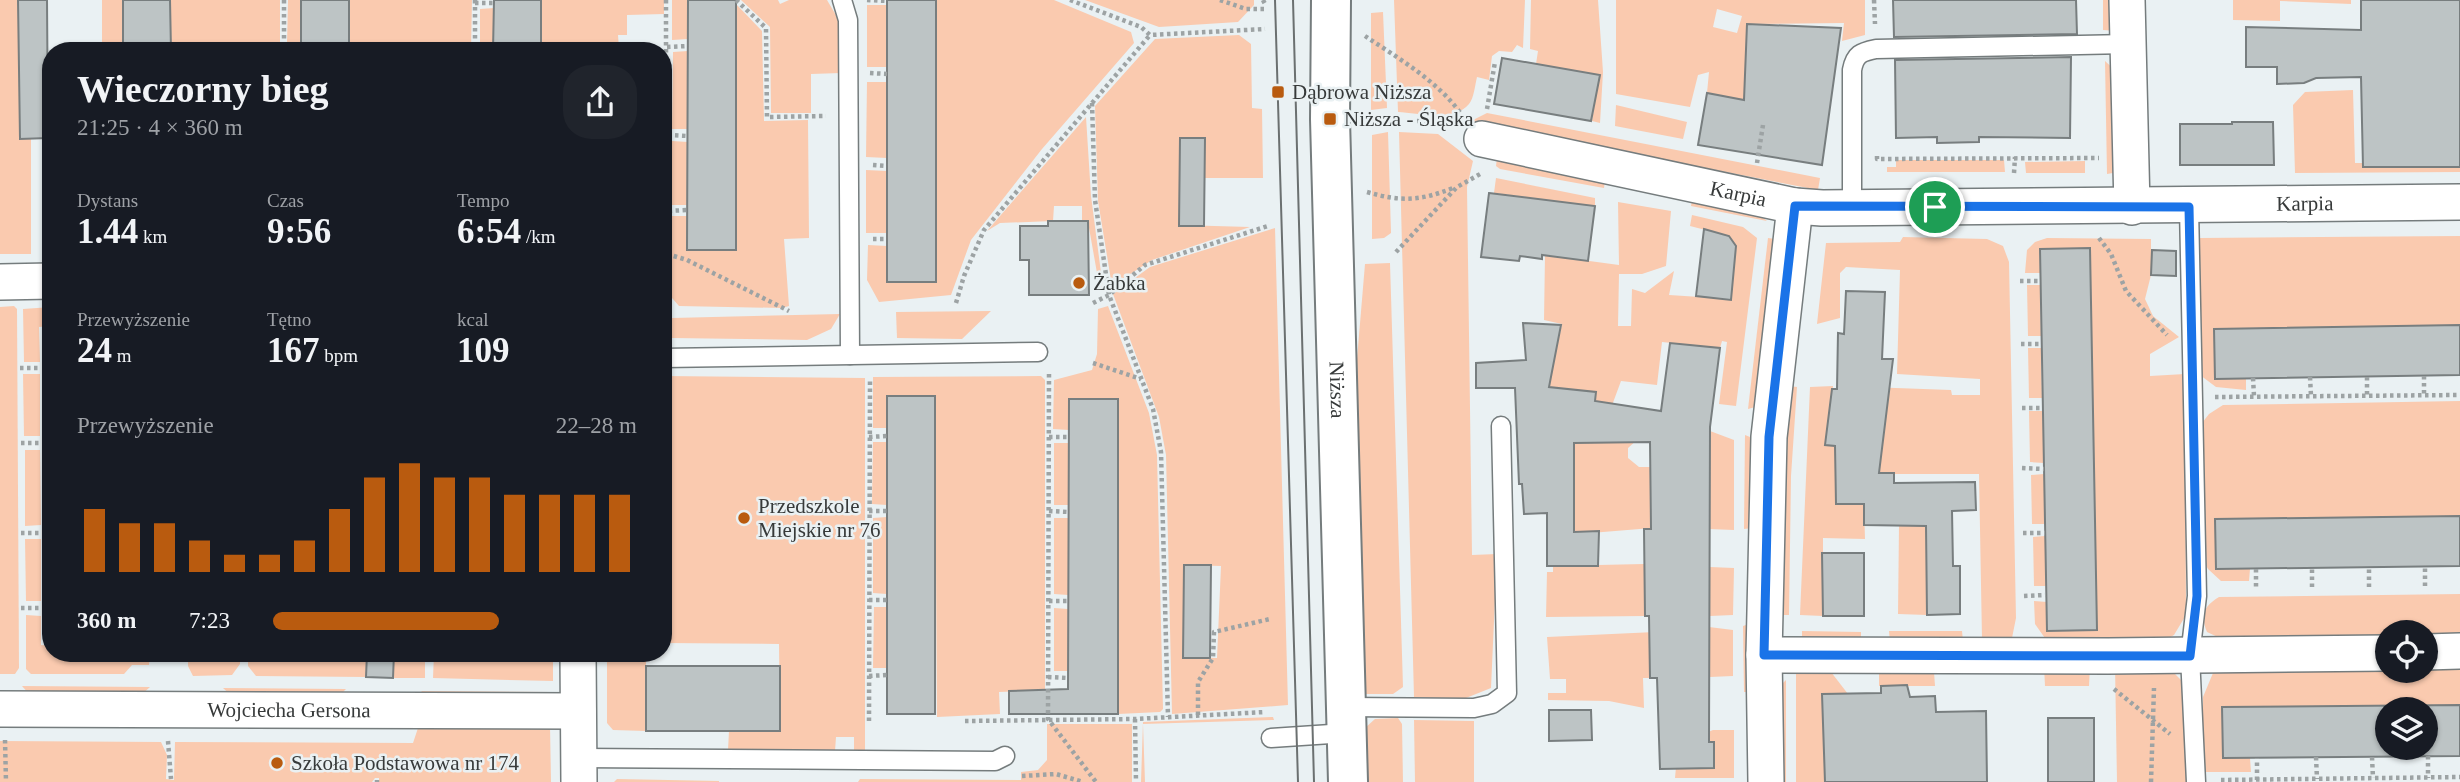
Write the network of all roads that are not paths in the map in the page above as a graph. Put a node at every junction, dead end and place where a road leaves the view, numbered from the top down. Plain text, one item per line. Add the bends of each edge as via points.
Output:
1 (842, 0) edge
2 (1331, 0) edge
3 (2127, 0) edge
4 (2128, 44) junction
5 (1486, 139) road end
6 (2460, 202) edge
7 (1795, 206) junction
8 (2132, 207) junction
9 (2189, 207) junction
10 (1852, 208) junction
11 (42, 281) edge
12 (0, 282) edge
13 (1038, 352) dead end
14 (850, 355) junction
15 (672, 358) edge
16 (1501, 426) dead end
17 (2438, 652) edge
18 (2460, 652) edge
19 (2375, 653) edge
20 (1764, 655) junction
21 (2190, 656) junction
22 (578, 662) edge
23 (0, 709) edge
24 (578, 712) junction
25 (1345, 720) junction
26 (1271, 738) dead end
27 (1005, 756) dead end
28 (579, 770) edge
29 (2196, 781) edge
30 (1348, 782) edge
31 (1766, 782) edge

1 - 14 lane via 848,20
2 - 25 street, Niższa
3 - 4 street
4 - 8 street
4 - 10 lane via 1860,53 1852,70
5 - 7 street, Karpia
6 - 9 street, Karpia
7 - 10 street, Karpia
7 - 20 street via 1769,437
8 - 9 street, Karpia
8 - 10 street, Karpia
9 - 21 lane via 2197,596
11 - 12 street
13 - 14 lane
14 - 15 lane
16 - 25 lane via 1507,693 1492,704 1474,708
17 - 18 street
19 - 21 street
20 - 21 street
20 - 31 street
21 - 29 lane
22 - 24 street
23 - 24 street, Wojciecha Gersona
24 - 28 street
25 - 26 lane
25 - 30 street, Niższa
27 - 28 lane via 995,761

